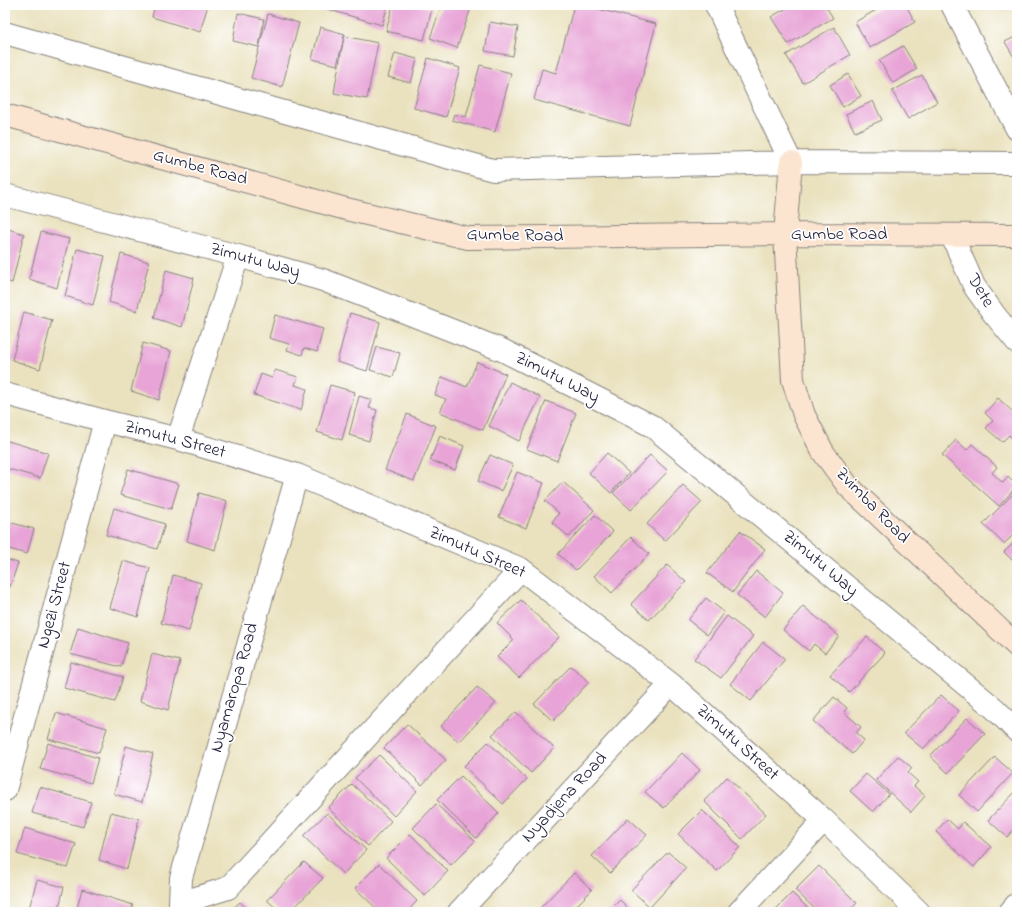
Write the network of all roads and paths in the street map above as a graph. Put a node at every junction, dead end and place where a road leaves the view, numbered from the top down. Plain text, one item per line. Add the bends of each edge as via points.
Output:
1 (716, 5) edge
2 (952, 5) edge
3 (5, 33) edge
4 (5, 114) edge
5 (1017, 129) edge
6 (791, 162) junction
7 (1017, 163) edge
8 (5, 195) edge
9 (785, 234) junction
10 (1017, 235) edge
11 (952, 236) junction
12 (238, 256) junction
13 (1017, 342) edge
14 (5, 394) edge
15 (105, 421) junction
16 (178, 439) junction
17 (297, 475) junction
18 (521, 569) junction
19 (1017, 646) edge
20 (671, 684) junction
21 (1017, 731) edge
22 (5, 790) edge
23 (824, 820) junction
24 (1017, 904) edge
25 (181, 907) edge
26 (458, 912) edge
27 (739, 912) edge
28 (919, 912) edge
29 (1010, 912) edge

1 - 6 street
2 - 5 street
3 - 6 street via 493,170
4 - 9 street, Gumbe Road via 346,209 468,238
6 - 7 street
6 - 9 street, Zvimba Road
8 - 12 street, Zimutu Way
9 - 11 street, Gumbe Road
9 - 19 street, Zvimba Road via 793,380 804,415 823,452 848,486
10 - 11 street, Gumbe Road
11 - 13 street, Dete via 974,286
12 - 16 street
12 - 21 street, Zimutu Way via 323,280 502,350 652,426 995,709
14 - 15 street, Zimutu Street
15 - 16 street, Zimutu Street
15 - 22 street, Ngezi Street
16 - 17 street, Zimutu Street
17 - 18 street, Zimutu Street
17 - 25 street, Nyamaropa Road via 181,878
18 - 20 street, Zimutu Street
18 - 25 street via 228,888
20 - 23 street, Zimutu Street
20 - 26 street, Nyadjena Road
23 - 27 street
23 - 28 street, Zimutu Street
24 - 29 street

